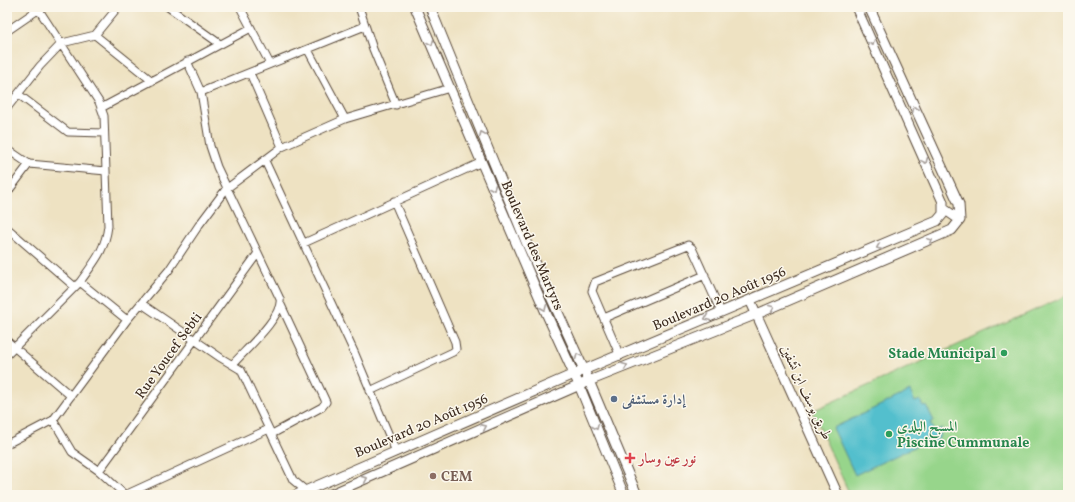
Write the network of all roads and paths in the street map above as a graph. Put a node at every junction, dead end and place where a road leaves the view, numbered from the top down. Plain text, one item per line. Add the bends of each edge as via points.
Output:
1 (118, 7) edge
2 (168, 7) edge
3 (241, 7) edge
4 (359, 7) edge
5 (415, 7) edge
6 (430, 7) edge
7 (856, 7) edge
8 (869, 7) edge
9 (40, 9) edge
10 (365, 26) junction
11 (251, 28) junction
12 (7, 31) edge
13 (95, 35) junction
14 (62, 43) junction
15 (220, 44) junction
16 (308, 50) junction
17 (187, 61) junction
18 (270, 64) junction
19 (250, 73) junction
20 (152, 81) junction
21 (450, 88) junction
22 (201, 92) junction
23 (18, 94) junction
24 (396, 105) junction
25 (7, 108) edge
26 (101, 108) junction
27 (345, 119) junction
28 (104, 133) junction
29 (282, 147) junction
30 (7, 149) edge
31 (265, 161) junction
32 (482, 162) junction
33 (28, 164) junction
34 (106, 171) junction
35 (226, 189) junction
36 (7, 193) edge
37 (394, 202) junction
38 (944, 209) junction
39 (960, 220) junction
40 (7, 228) edge
41 (304, 243) junction
42 (258, 253) junction
43 (705, 275) junction
44 (78, 284) junction
45 (750, 300) junction
46 (142, 304) junction
47 (281, 305) junction
48 (721, 312) junction
49 (757, 314) junction
50 (604, 318) junction
51 (127, 320) junction
52 (194, 340) junction
53 (7, 341) edge
54 (14, 347) junction
55 (7, 355) edge
56 (620, 356) junction
57 (233, 364) junction
58 (584, 371) junction
59 (574, 374) junction
60 (589, 381) junction
61 (579, 385) junction
62 (370, 391) junction
63 (71, 396) junction
64 (53, 420) junction
65 (271, 432) junction
66 (7, 444) edge
67 (396, 452) junction
68 (99, 471) junction
69 (309, 493) edge
70 (296, 495) edge
71 (329, 495) edge
72 (624, 495) edge
73 (636, 495) edge
74 (838, 495) edge

1 - 13 street
2 - 15 street
3 - 11 street
4 - 10 street
5 -> 21 street, Boulevard des Martyrs
58 -> 6 street, Boulevard des Martyrs via 527,244
7 -> 38 street via 944,202
39 -> 8 street via 959,204
9 - 12 street
9 - 14 street
10 - 16 street
10 - 24 street
11 - 15 street
11 - 18 street
13 - 14 street
13 - 20 street
14 - 23 street
14 - 26 street
15 - 17 street
16 - 18 street
16 - 27 street
17 - 20 street
17 - 22 street
18 - 19 street
19 - 22 street
19 - 29 street
20 - 26 street
21 - 24 street
21 - 32 street, Boulevard des Martyrs
22 - 35 street via 210,146
23 - 25 street
23 - 28 street via 68,132
24 - 27 street
26 - 28 street via 104,116
27 - 29 street
28 - 34 street
29 - 31 street
30 - 33 street
31 - 35 street
31 - 41 street
32 - 37 street
32 -> 59 street, Boulevard des Martyrs
33 - 34 street
33 - 36 street
34 - 44 street via 106,241
35 - 42 street
35 - 46 street
37 - 41 street
37 - 62 street via 456,349
38 - 39 street
38 -> 45 street, Boulevard 20 Août 1956 via 937,221 931,225
49 -> 39 street, Boulevard 20 Août 1956 via 943,235 952,230
40 - 44 street
41 - 62 street
42 - 47 street
42 - 52 street, Rue Youcef Sebti
43 - 48 street
43 - 50 street
43 - 50 street via 692,248 688,245 595,282 592,291
44 - 51 street
44 - 54 street
45 - 48 street, Boulevard 20 Août 1956
45 - 49 street, طريق يوسف ابن تشفين
46 - 51 street
46 - 52 street
47 - 57 street via 269,324
47 - 65 street via 326,402 322,407
48 -> 56 street, Boulevard 20 Août 1956
60 -> 49 street, Boulevard 20 Août 1956
49 - 74 street, طريق يوسف ابن تشفين
50 - 56 street
51 - 63 street
52 - 57 street
52 - 68 street, Rue Youcef Sebti
53 - 54 street
54 - 55 street
54 - 63 street
56 - 58 street, Boulevard 20 Août 1956
57 - 65 street via 246,376
58 - 59 street, Boulevard 20 Août 1956
58 - 60 street, Boulevard des Martyrs
59 - 61 street, Boulevard des Martyrs
59 - 67 street, Boulevard 20 Août 1956
60 - 61 street, Boulevard 20 Août 1956
60 - 73 street, Boulevard des Martyrs
71 -> 61 street, Boulevard 20 Août 1956
61 -> 72 street, Boulevard des Martyrs
62 - 67 street
63 - 64 street
64 - 66 street
64 - 68 street via 72,452
65 - 68 street via 129,494 122,494
65 - 69 street via 293,480
67 - 69 street, Boulevard 20 Août 1956
69 - 70 street, Boulevard 20 Août 1956

